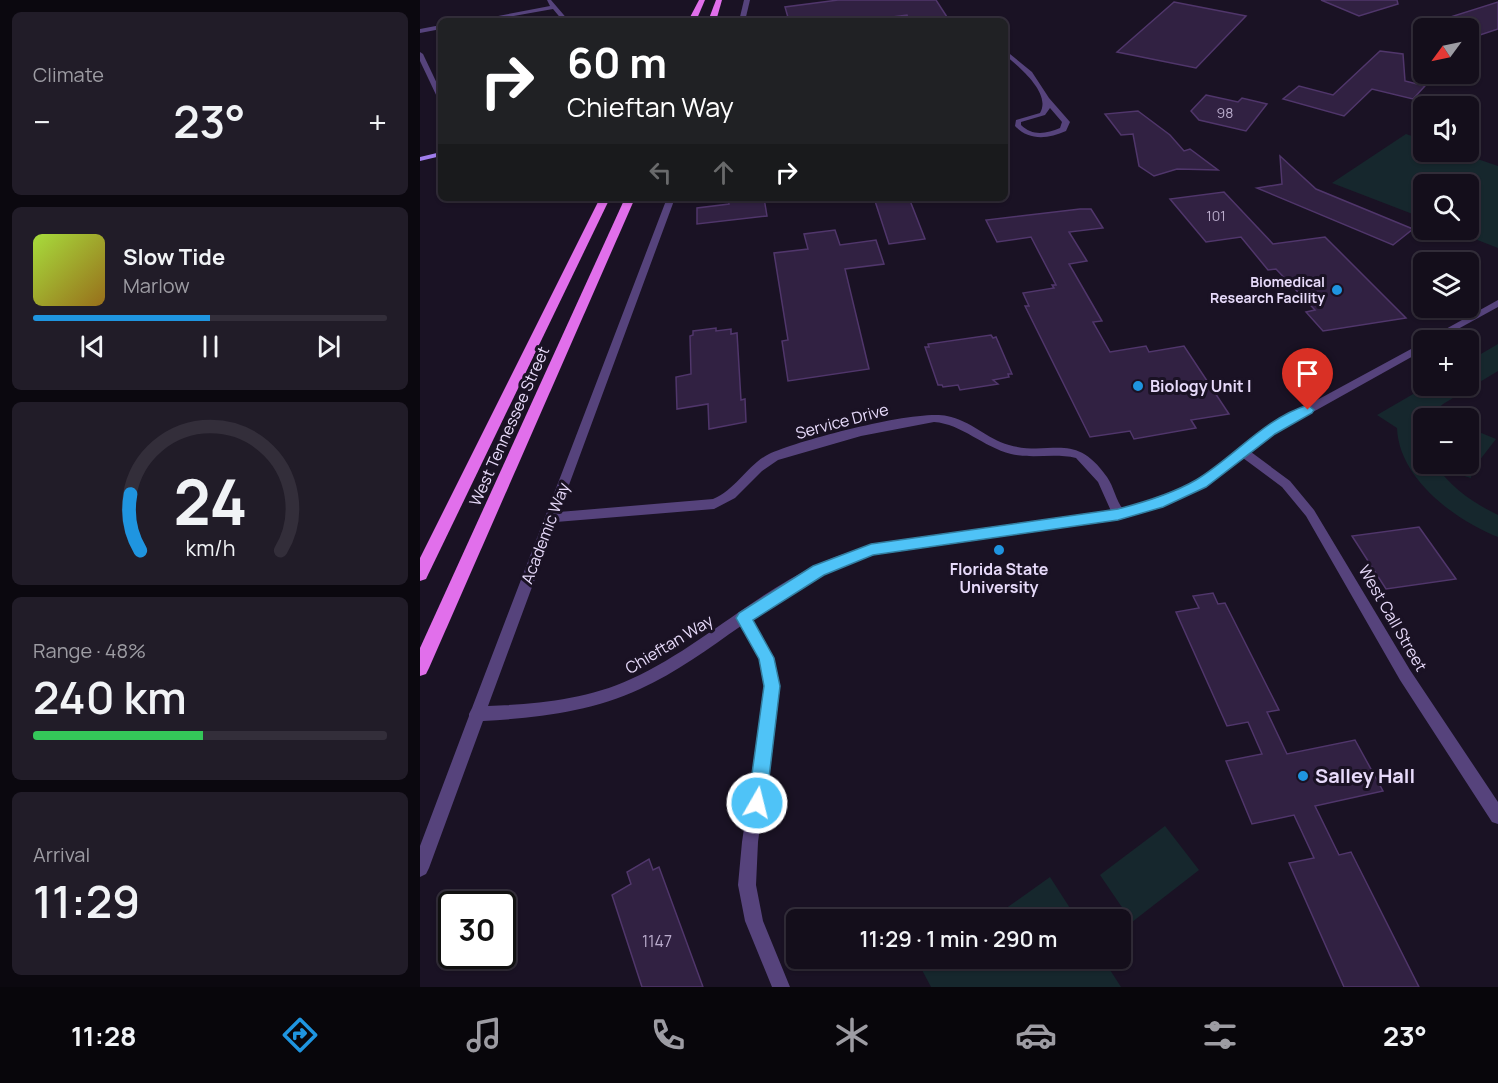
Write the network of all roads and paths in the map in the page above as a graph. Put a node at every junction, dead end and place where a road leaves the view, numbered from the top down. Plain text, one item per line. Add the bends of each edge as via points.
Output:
1 (548, 0) edge
2 (702, 0) edge
3 (719, 0) edge
4 (747, 0) edge
5 (554, 7) junction
6 (492, 18) edge
7 (563, 18) edge
8 (693, 18) edge
9 (713, 18) edge
10 (743, 18) edge
11 (438, 28) edge
12 (420, 31) edge
13 (420, 54) edge
14 (1008, 55) edge
15 (438, 93) edge
16 (1046, 99) junction
17 (438, 155) edge
18 (420, 159) edge
19 (604, 201) edge
20 (629, 201) edge
21 (671, 201) edge
22 (1498, 303) edge
23 (1449, 330) edge
24 (1413, 351) edge
25 (1243, 452) junction
26 (1118, 514) junction
27 (550, 518) junction
28 (420, 574) edge
29 (744, 618) junction
30 (420, 668) edge
31 (476, 714) junction
32 (1498, 816) edge
33 (420, 868) edge
34 (781, 987) edge

1 - 5 street
2 - 8 main road
3 - 9 main road
4 - 10 street
5 - 6 street
5 - 7 street
11 - 12 street
13 - 15 street
14 - 16 street via 1030,73
16 - 16 street via 1044,112 1018,121 1021,129 1041,135 1065,128 1065,118
17 - 18 street
19 - 28 main road, West Tennessee Street
20 - 30 main road, West Tennessee Street
21 - 27 street, Academic Way
22 - 23 street
24 - 25 street, Chieftan Way via 1275,428
25 - 26 street, Chieftan Way via 1185,492
25 - 32 street, West Call Street via 1286,484 1307,508 1405,675
26 - 27 street, Service Drive via 1104,480 1080,454 1006,448 956,423 934,417 775,456 755,469 731,496 714,504
26 - 29 street, Chieftan Way via 871,549 819,570
27 - 31 street, Academic Way
29 - 31 street, Chieftan Way via 661,671 610,695 563,708
29 - 34 street via 766,658 772,686 748,857 747,895
31 - 33 street, Academic Way

